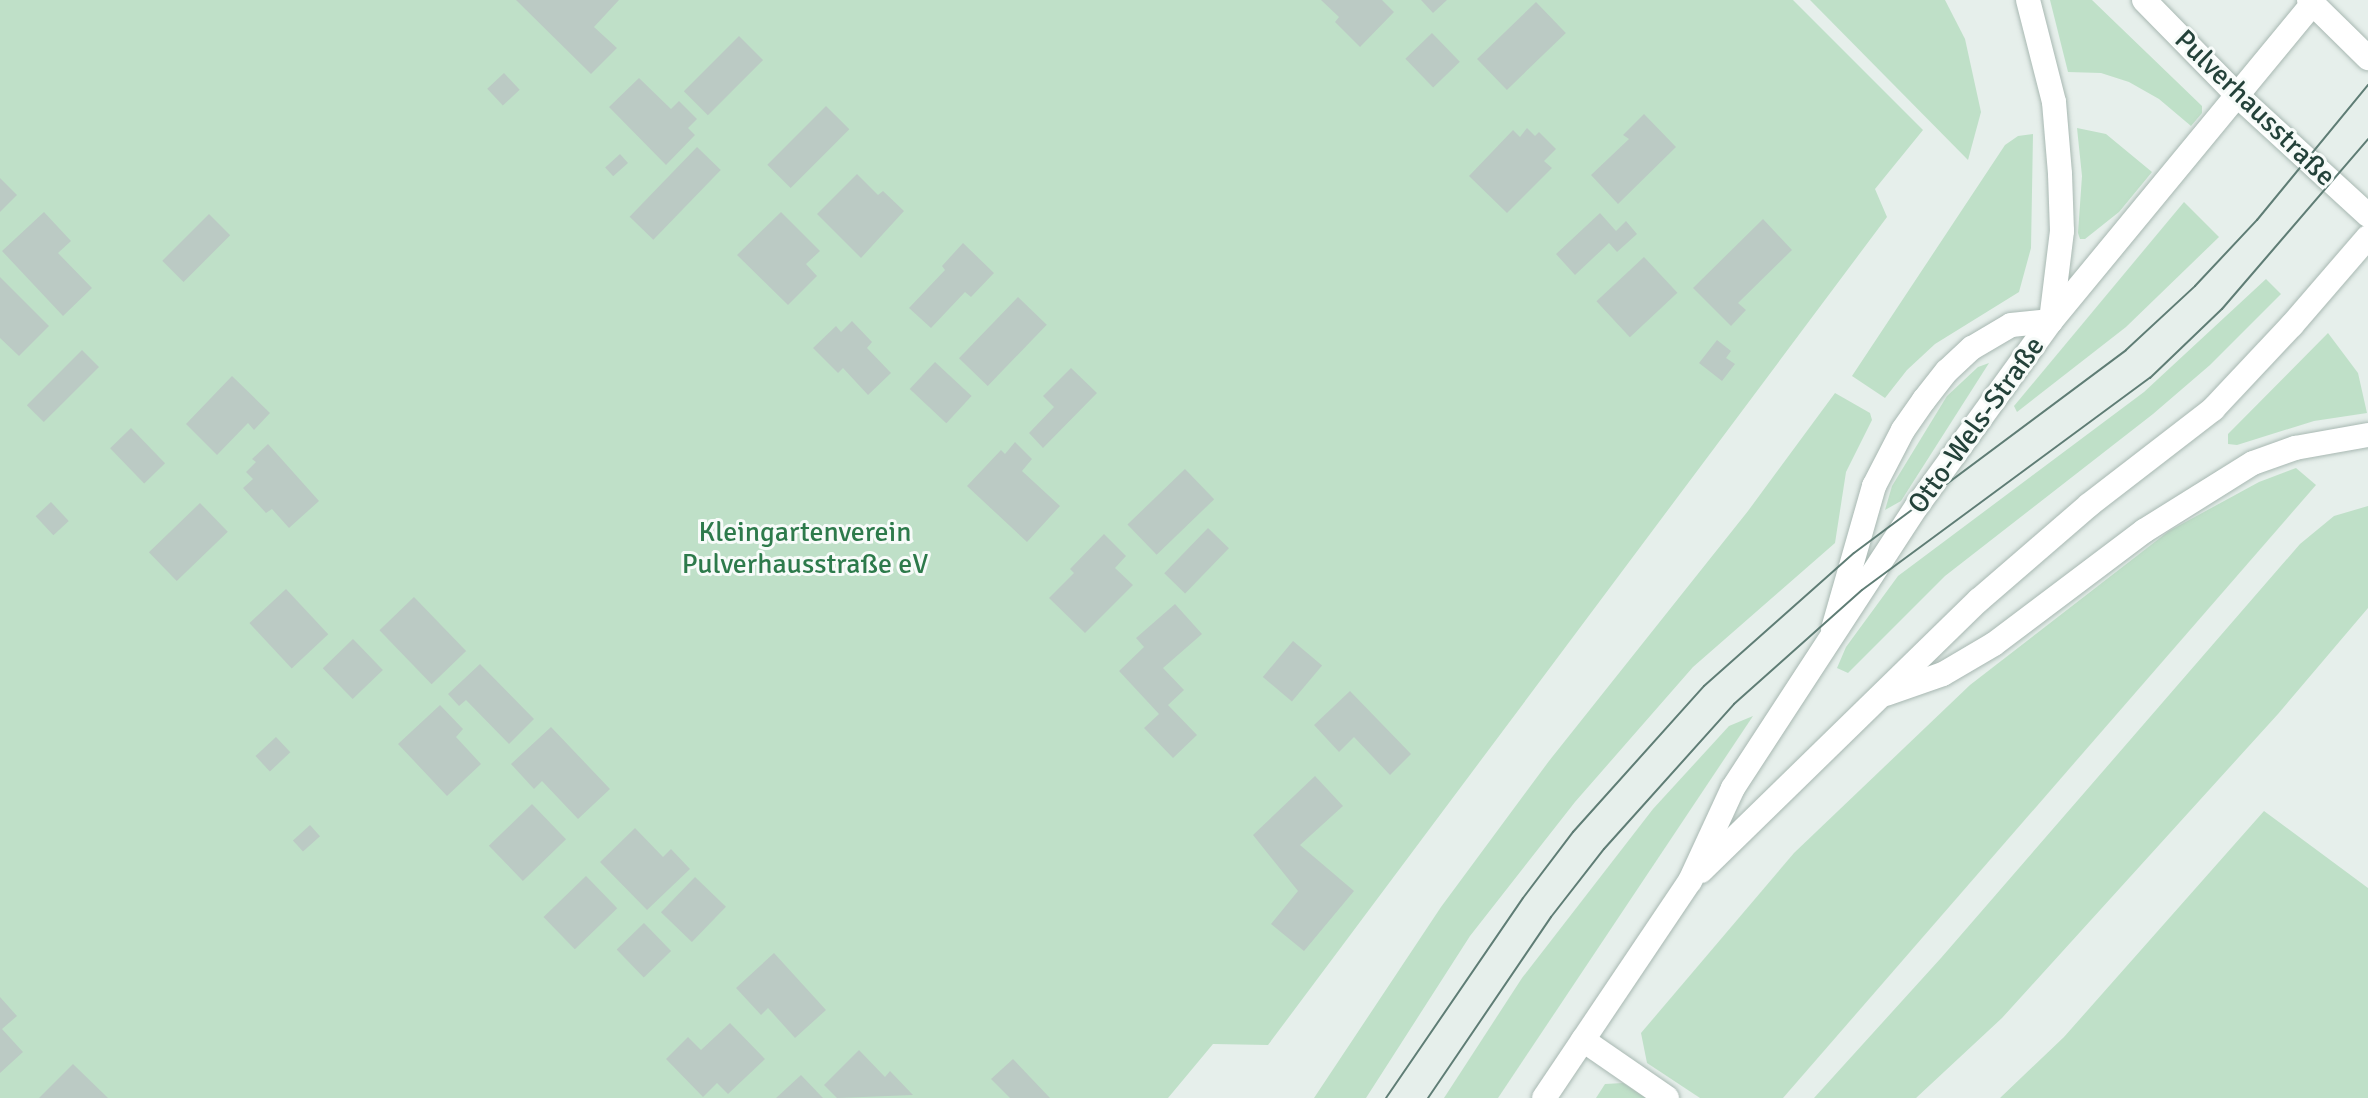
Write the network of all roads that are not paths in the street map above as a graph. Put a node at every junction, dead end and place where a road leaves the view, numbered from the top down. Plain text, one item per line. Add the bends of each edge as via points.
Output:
1 (2028, 0) edge
2 (2144, 0) edge
3 (2311, 2) edge
4 (2368, 58) edge
5 (2239, 97) junction
6 (2368, 215) edge
7 (2368, 237) edge
8 (2051, 321) junction
9 (2368, 435) edge
10 (1826, 647) junction
11 (1886, 694) junction
12 (1690, 881) junction
13 (1583, 1040) junction
14 (1544, 1098) edge
15 (1667, 1098) edge

1 - 8 street via 2054,102 2060,174 2062,231
2 - 5 street, Pulverhausstraße
3 - 4 street
3 - 5 street, Otto-Wels-Straße
5 - 6 street, Pulverhausstraße
5 - 8 street, Otto-Wels-Straße
7 - 11 street, Otto-Wels-Straße via 2213,409 2089,505 1979,600
8 - 10 street, Otto-Wels-Straße via 1917,506
8 - 10 street via 2011,325 1972,348 1947,371 1903,430 1874,486
9 - 11 street via 2295,448 2253,463 2144,531 1994,644 1943,674
10 - 12 street, Otto-Wels-Straße via 1733,788
11 - 12 street, Otto-Wels-Straße
12 - 13 street, Otto-Wels-Straße
13 - 14 street, Otto-Wels-Straße
13 - 15 street

